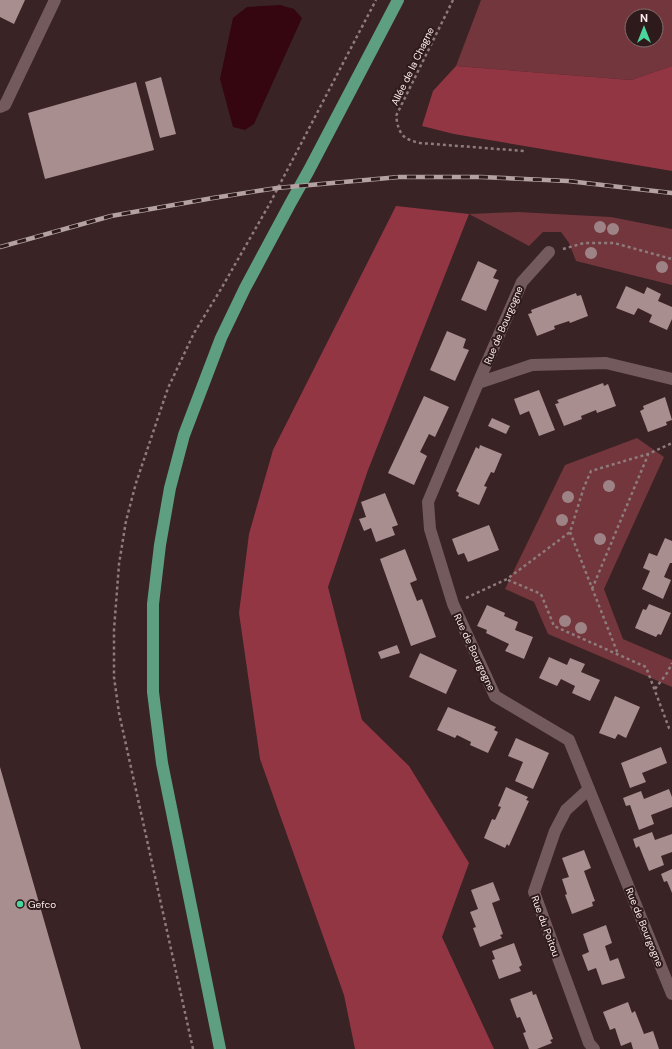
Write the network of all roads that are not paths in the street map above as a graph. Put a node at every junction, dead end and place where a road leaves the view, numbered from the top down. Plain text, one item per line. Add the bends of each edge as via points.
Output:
1 (55, 0) edge
2 (398, 0) edge
3 (0, 107) edge
4 (549, 252) road end
5 (672, 379) edge
6 (478, 383) junction
7 (589, 789) junction
8 (672, 994) edge
9 (220, 1049) edge
10 (594, 1049) edge

1 - 3 street via 5,106
2 - 9 main road via 221,338 184,435 170,488 160,545 153,604 153,692 162,763
4 - 6 street, Rue de Bourgogne via 522,282
5 - 6 street, Rue de Bourgogne via 606,363 532,365
6 - 7 street, Rue de Bourgogne via 428,502 430,529 453,604 495,696 569,740
7 - 8 street, Rue de Bourgogne
7 - 10 street, Rue du Poitou via 566,810 555,831 534,892 589,1044

